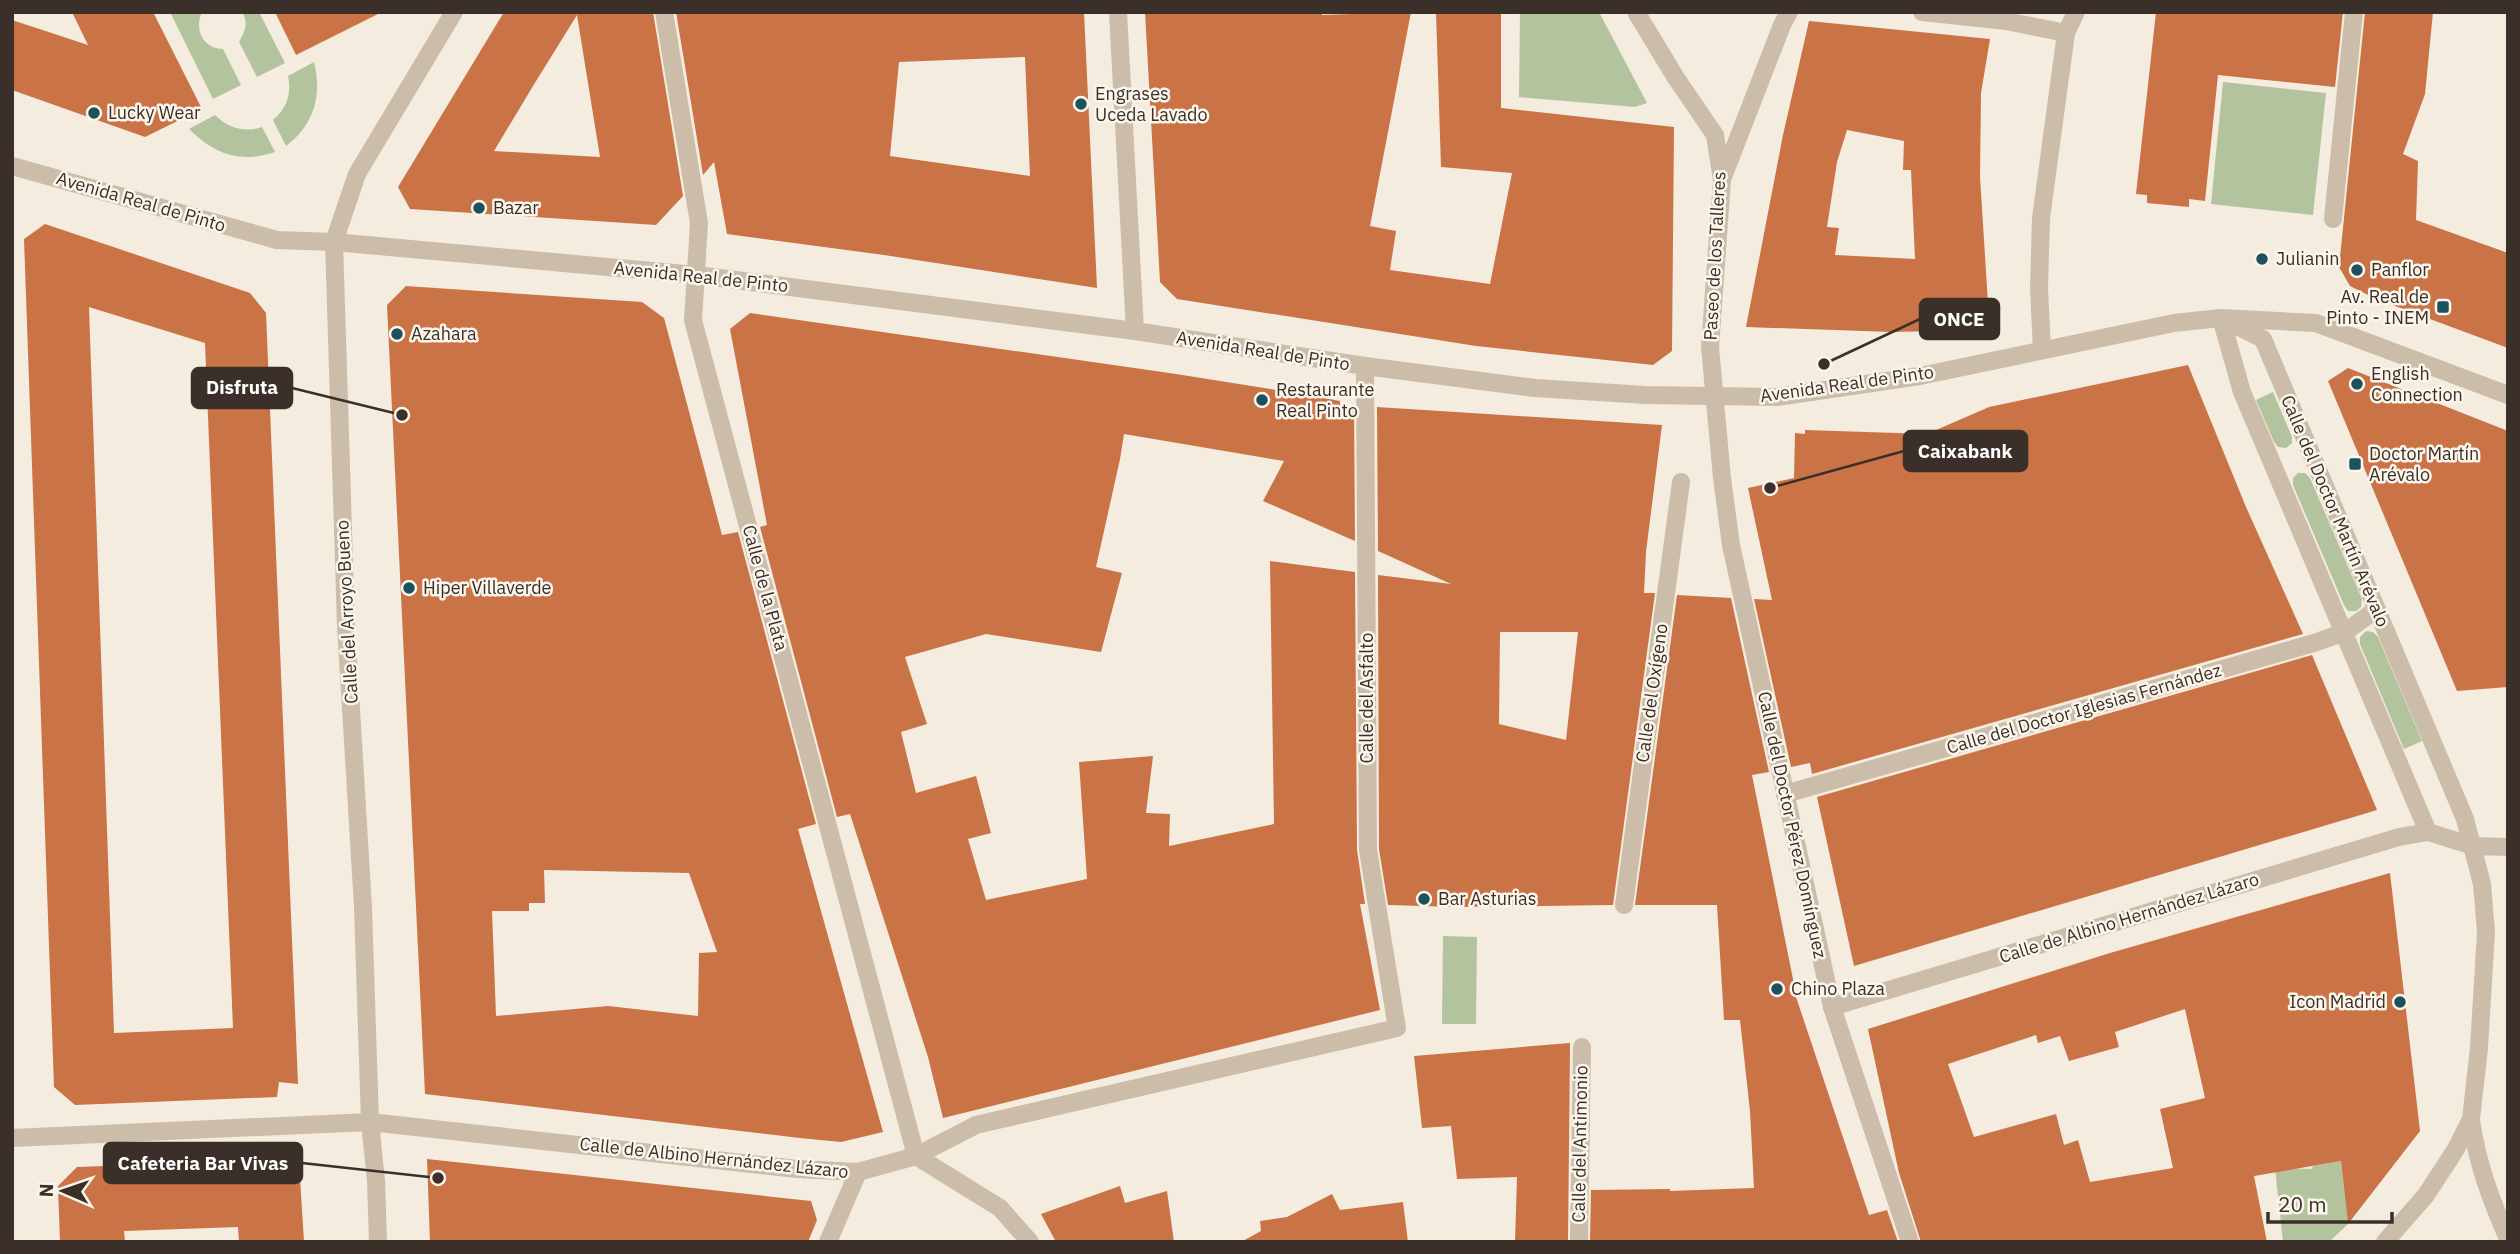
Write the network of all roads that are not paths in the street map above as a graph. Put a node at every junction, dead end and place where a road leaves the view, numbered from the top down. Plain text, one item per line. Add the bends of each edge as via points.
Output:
1 (454, 12) edge
2 (664, 12) edge
3 (1118, 12) edge
4 (1636, 12) edge
5 (1789, 12) edge
6 (1922, 12) edge
7 (2076, 12) edge
8 (2354, 12) edge
9 (2066, 33) junction
10 (12, 166) edge
11 (1722, 180) junction
12 (2333, 219) dead end
13 (334, 242) junction
14 (696, 275) junction
15 (2221, 318) junction
16 (1135, 331) junction
17 (2042, 350) junction
18 (1365, 366) junction
19 (2508, 395) edge
20 (1714, 398) junction
21 (1681, 482) dead end
22 (2377, 609) junction
23 (2345, 632) junction
24 (1785, 794) junction
25 (2428, 832) junction
26 (2473, 846) junction
27 (2508, 847) edge
28 (1624, 905) dead end
29 (1832, 1007) junction
30 (1397, 1028) joint
31 (1582, 1047) dead end
32 (2471, 1119) junction
33 (370, 1122) junction
34 (12, 1138) edge
35 (916, 1156) junction
36 (858, 1172) junction
37 (2508, 1240) edge
38 (378, 1242) edge
39 (828, 1242) edge
40 (1030, 1242) edge
41 (1578, 1242) edge
42 (1910, 1242) edge
43 (2385, 1242) edge

1 - 13 street, Calle del Arroyo Bueno via 357,174
2 - 14 street, Calle de la Plata via 699,223
3 - 16 street
4 - 11 street, Paseo de los Talleres via 1715,135
5 - 11 street
6 - 9 street
7 - 9 street
8 - 12 street
9 - 17 street via 2041,218
10 - 13 street, Avenida Real de Pinto via 277,240
11 - 20 street, Paseo de los Talleres via 1710,347
13 - 14 street, Avenida Real de Pinto
13 - 33 street, Calle del Arroyo Bueno via 346,626
14 - 16 street, Avenida Real de Pinto
14 - 35 street, Calle de la Plata via 694,320
15 - 17 street, Avenida Real de Pinto
15 - 19 street, Avenida Real de Pinto via 2316,323
15 - 22 street, Calle del Doctor Martín Arévalo via 2263,339
15 - 23 street via 2242,392
16 - 18 street, Avenida Real de Pinto
17 - 20 street, Avenida Real de Pinto via 1920,376 1777,397
18 - 20 street, Avenida Real de Pinto via 1535,388
18 - 30 street, Calle del Asfalto via 1368,850
20 - 24 street, Calle del Doctor Pérez Domínguez via 1731,545
21 - 28 street, Calle del Oxígeno
22 - 23 street, Calle del Doctor Iglesias Fernández
22 - 26 street, Calle del Doctor Martín Arévalo
23 - 24 street, Calle del Doctor Iglesias Fernández
23 - 25 street
24 - 29 street, Calle del Doctor Pérez Domínguez
25 - 26 street
25 - 29 street, Calle de Albino Hernández Lázaro
26 - 27 street
26 - 32 street, Calle del Doctor Martín Arévalo via 2486,932
29 - 42 street, Calle del Doctor Pérez Domínguez
30 - 35 street, Calle de Albino Hernández Lázaro via 976,1125
31 - 41 street, Calle del Antimonio
32 - 37 street via 2478,1161
32 - 43 street, Calle del Doctor Martín Arévalo via 2426,1195
33 - 34 street, Calle de Albino Hernández Lázaro
33 - 36 street, Calle de Albino Hernández Lázaro via 797,1170
33 - 38 street, Calle del Arroyo Bueno
35 - 36 street, Calle de Albino Hernández Lázaro
35 - 40 street via 1000,1208
36 - 39 street

